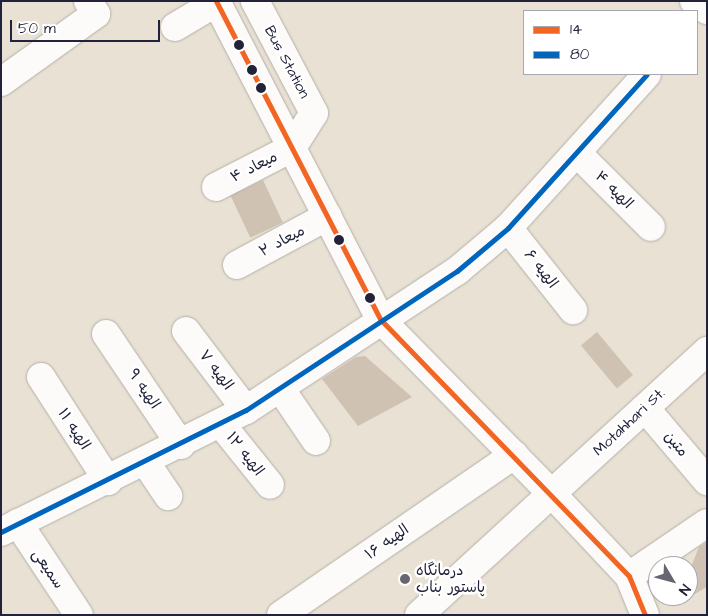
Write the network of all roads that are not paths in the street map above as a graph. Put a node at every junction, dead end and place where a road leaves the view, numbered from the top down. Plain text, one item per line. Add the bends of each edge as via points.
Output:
1 (88, 1) edge
2 (255, 1) edge
3 (217, 2) edge
4 (175, 27) dead end
5 (646, 75) edge
6 (1, 82) edge
7 (292, 148) junction
8 (578, 154) junction
9 (216, 187) dead end
10 (328, 216) junction
11 (650, 227) dead end
12 (508, 228) junction
13 (237, 265) dead end
14 (573, 310) dead end
15 (381, 320) junction
16 (186, 331) dead end
17 (106, 334) dead end
18 (707, 351) edge
19 (41, 377) dead end
20 (280, 388) junction
21 (645, 408) junction
22 (246, 410) junction
23 (221, 424) junction
24 (316, 441) dead end
25 (181, 444) junction
26 (504, 462) junction
27 (146, 463) junction
28 (108, 481) junction
29 (707, 481) edge
30 (270, 485) dead end
31 (552, 494) junction
32 (168, 496) dead end
33 (707, 523) edge
34 (10, 528) edge
35 (629, 576) junction
36 (79, 615) edge
37 (281, 615) edge
38 (419, 615) edge
39 (645, 615) edge

1 - 6 street via 96,14
2 - 7 street, Bus Station via 314,113
3 - 4 street
3 - 7 street
5 - 8 street
7 - 9 street, میعاد ۴
7 - 10 street
8 - 11 street, الهیه ۴
8 - 12 street
10 - 13 street, میعاد ۲
10 - 15 street
12 - 14 street, الهیه ۶
12 - 15 street via 458,271
15 - 20 street
15 - 26 street
16 - 22 street, الهیه ۷
17 - 25 street, الهیه ۹
18 - 21 street, Motahhari St.
19 - 28 street, الهیه ۱۱
20 - 22 street
20 - 24 street
21 - 29 street, متین
21 - 31 street, Motahhari St.
22 - 23 street
23 - 25 street
23 - 30 street, الهیه ۱۲
25 - 27 street
26 - 31 street
26 - 37 street, الهیه ۱۶
27 - 28 street
27 - 32 street
28 - 34 street
31 - 35 street
31 - 38 street, Motahhari St.
33 - 35 street
34 - 36 street, سمیعی
35 - 39 street

